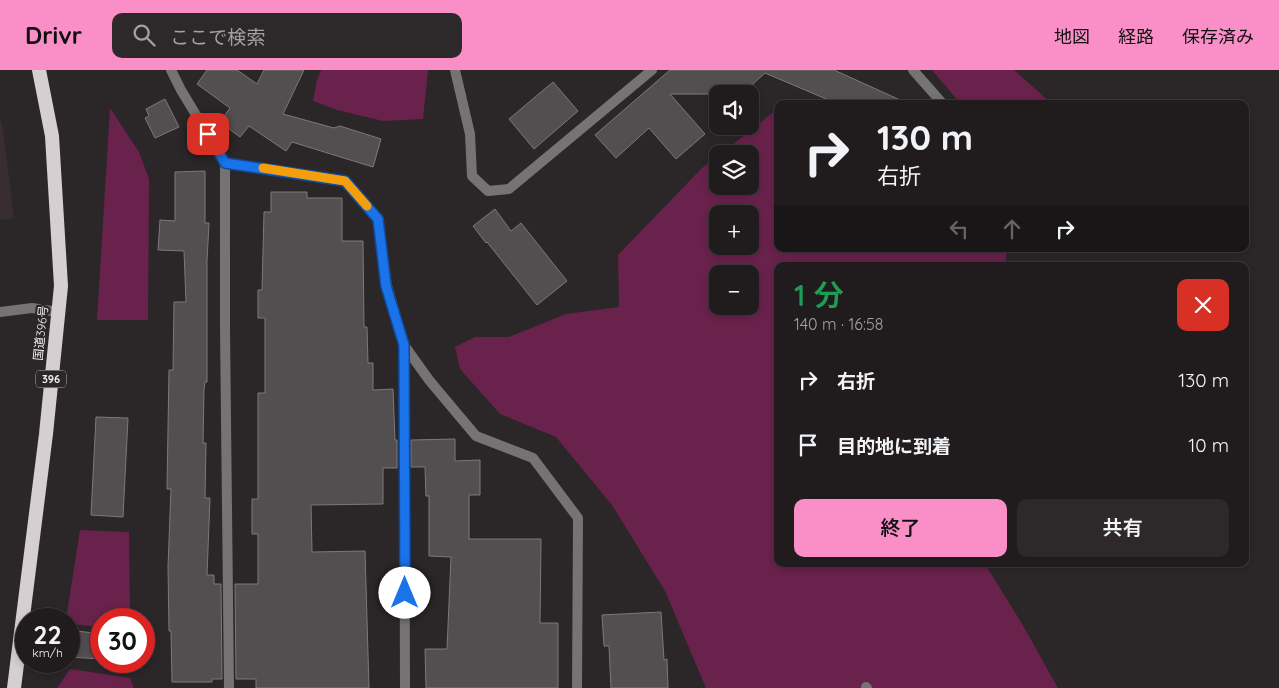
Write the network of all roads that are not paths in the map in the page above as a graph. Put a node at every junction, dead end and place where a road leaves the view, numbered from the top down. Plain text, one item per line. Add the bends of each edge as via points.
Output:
1 (39, 70) edge
2 (171, 70) edge
3 (455, 70) edge
4 (652, 70) edge
5 (913, 70) edge
6 (939, 100) edge
7 (225, 163) junction
8 (0, 312) edge
9 (58, 312) junction
10 (404, 345) junction
11 (14, 688) edge
12 (228, 688) edge
13 (405, 688) edge
14 (577, 688) edge

1 - 9 highway, 国道396号 / 396 via 52,136 61,286
2 - 7 street
3 - 4 street via 470,134 472,176 488,191 509,189
5 - 6 street
7 - 10 street via 345,181 378,219 386,286
7 - 12 street
8 - 9 street via 32,308
9 - 11 highway, 国道396号 / 396
10 - 13 street
10 - 14 street via 476,436 533,458 578,518

